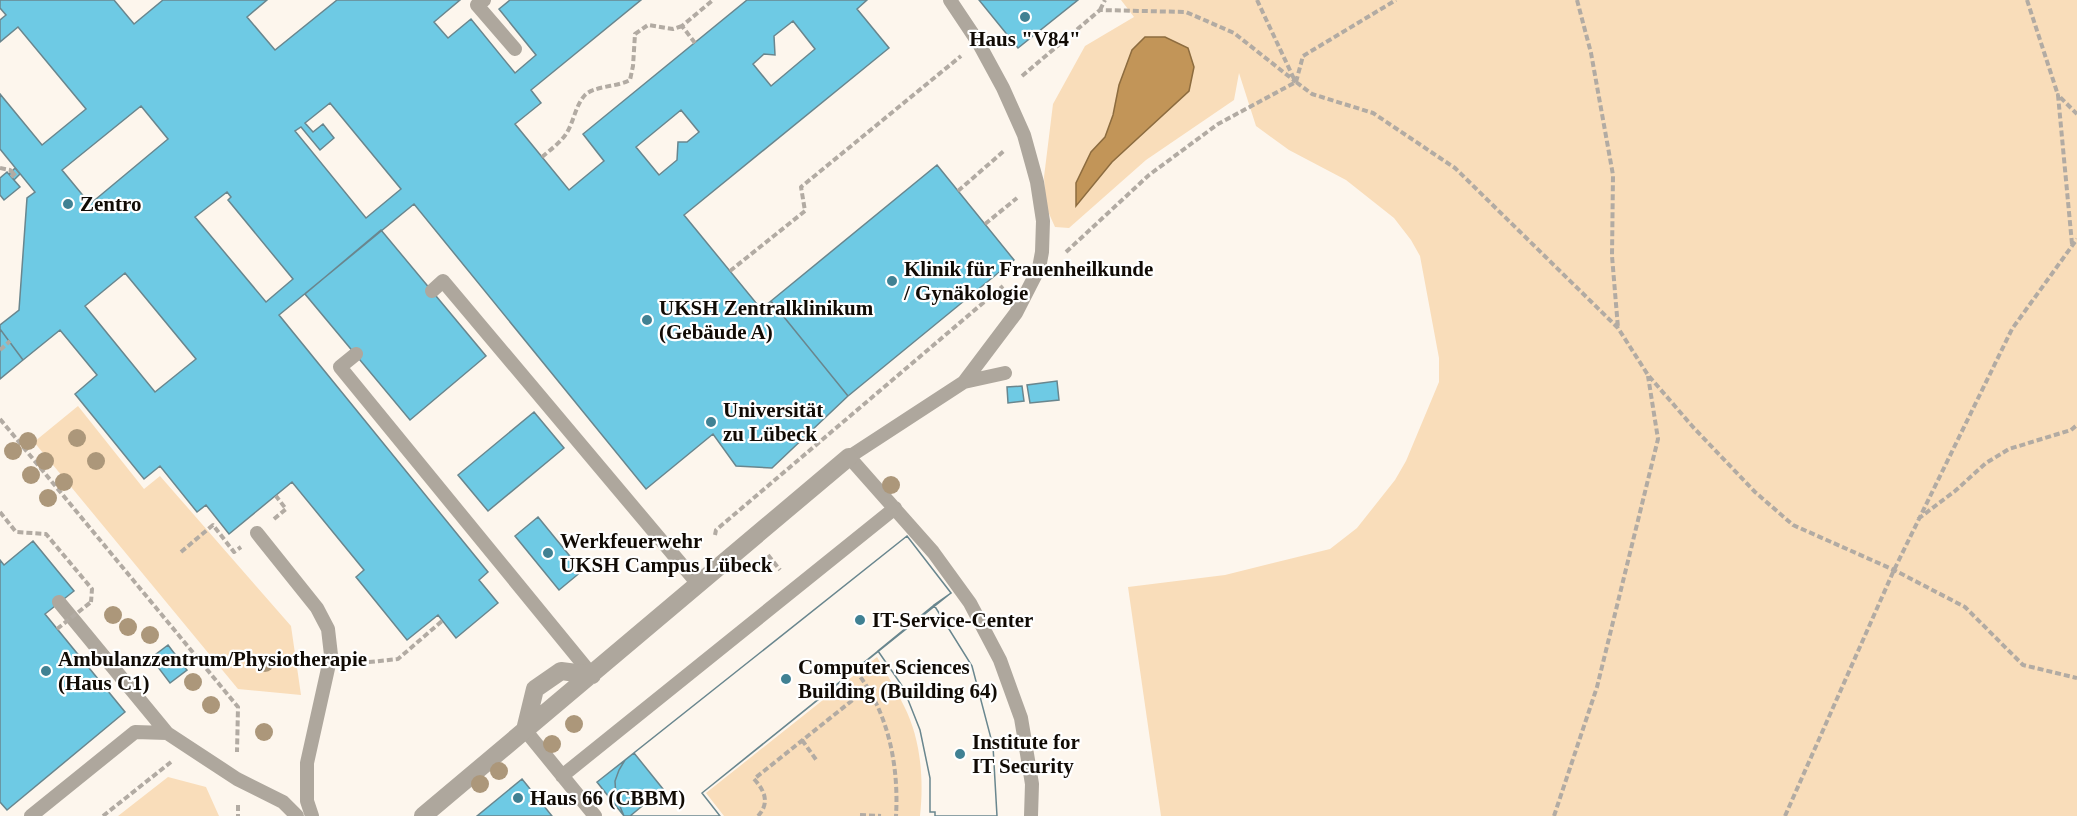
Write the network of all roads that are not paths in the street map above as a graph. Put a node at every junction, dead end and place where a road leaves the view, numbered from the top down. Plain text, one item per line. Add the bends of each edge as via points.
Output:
1 (484, 0) edge
2 (950, 0) edge
3 (515, 49) dead end
4 (432, 291) dead end
5 (356, 354) dead end
6 (1005, 373) dead end
7 (964, 381) junction
8 (849, 457) junction
9 (895, 508) junction
10 (257, 533) road end
11 (698, 584) junction
12 (59, 602) dead end
13 (592, 675) junction
14 (525, 730) junction
15 (167, 733) junction
16 (562, 776) junction
17 (31, 816) edge
18 (297, 816) edge
19 (312, 816) edge
20 (423, 816) edge
21 (595, 816) edge
22 (1031, 816) edge

1 - 3 lane via 477,5
2 - 7 lane via 1004,88 1024,135 1043,221 1039,268 1016,314
4 - 11 lane via 443,281
5 - 13 lane via 340,367
6 - 7 lane
7 - 8 lane
8 - 9 lane
8 - 11 street
9 - 16 lane
9 - 22 lane via 970,603 1000,660 1021,718 1032,784
10 - 19 lane via 317,608 328,629 331,656 307,763 307,801
11 - 13 street
12 - 15 lane
13 - 14 street
13 - 14 street via 561,671 535,689
14 - 16 lane
14 - 20 street
15 - 17 lane via 135,732
15 - 18 lane via 237,779 283,802
16 - 21 lane

